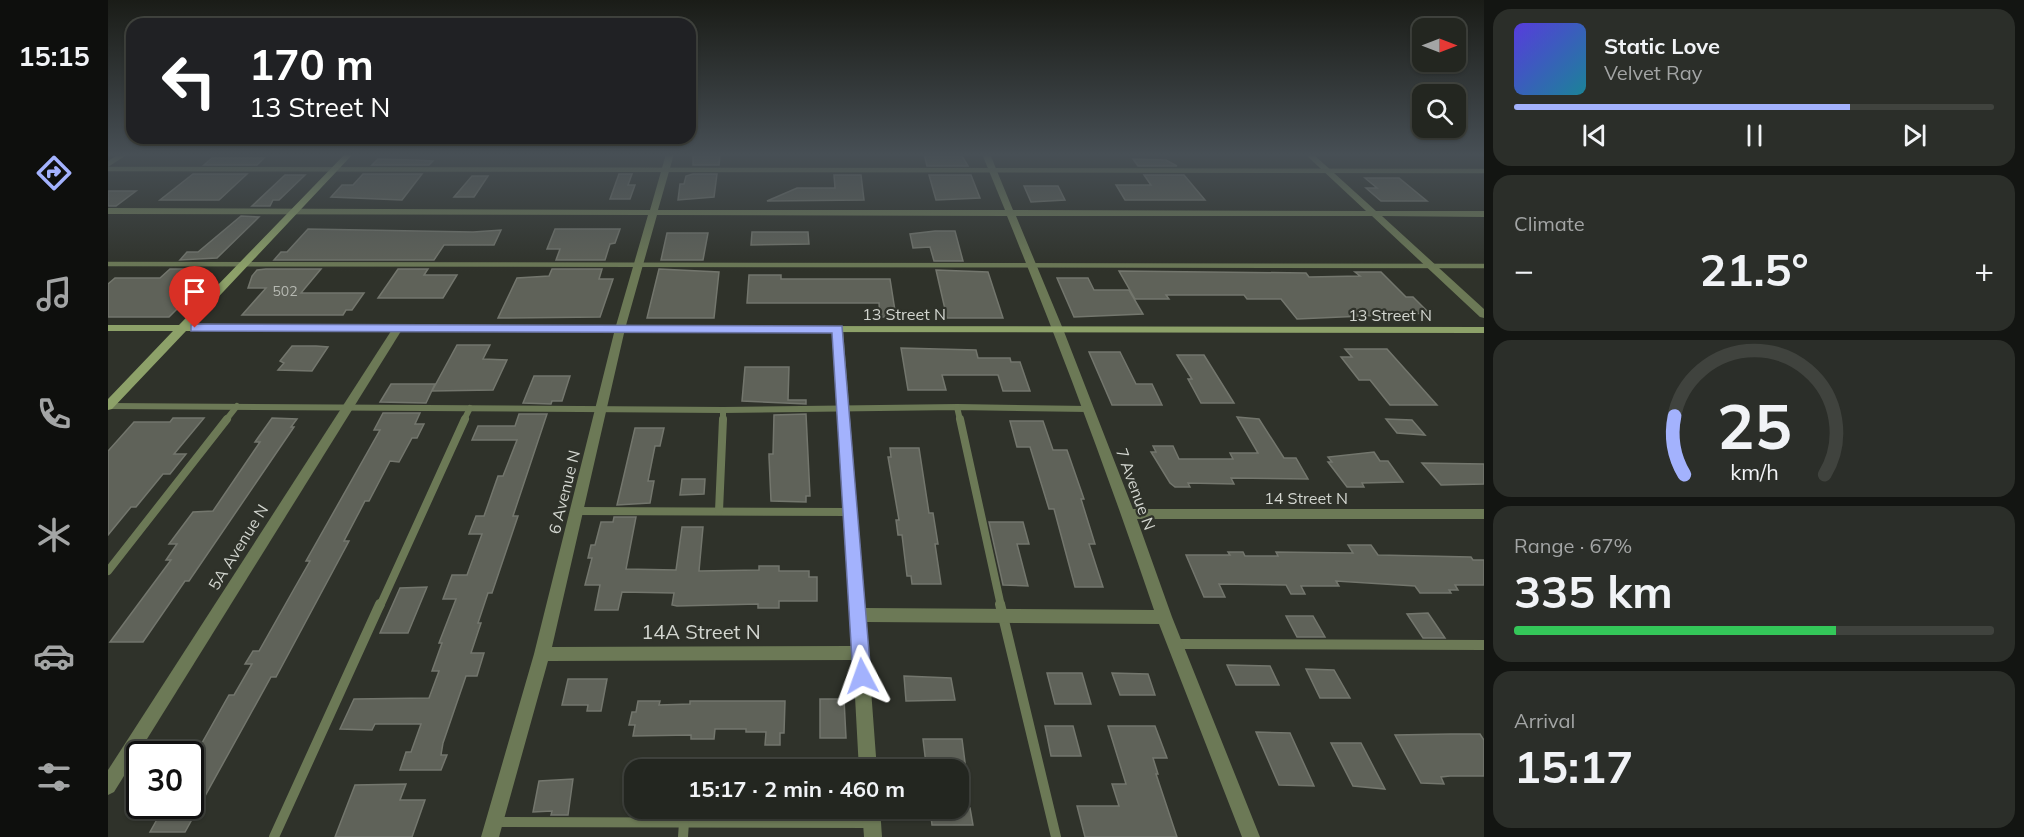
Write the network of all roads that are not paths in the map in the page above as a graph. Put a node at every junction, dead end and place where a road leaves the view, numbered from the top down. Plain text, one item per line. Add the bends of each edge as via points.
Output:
1 (311, 193) edge
2 (659, 193) edge
3 (1002, 193) edge
4 (1351, 193) edge
5 (108, 211) edge
6 (293, 212) junction
7 (1010, 213) junction
8 (1373, 213) junction
9 (653, 214) junction
10 (1484, 214) edge
11 (108, 264) edge
12 (246, 264) junction
13 (636, 266) junction
14 (1032, 266) junction
15 (1430, 266) junction
16 (1484, 266) edge
17 (1484, 315) edge
18 (108, 328) edge
19 (183, 328) junction
20 (398, 328) junction
21 (620, 329) junction
22 (838, 329) junction
23 (1058, 329) junction
24 (1484, 330) edge
25 (108, 406) edge
26 (237, 406) junction
27 (348, 407) junction
28 (957, 407) junction
29 (470, 408) junction
30 (843, 408) junction
31 (600, 409) junction
32 (1088, 409) junction
33 (723, 410) junction
34 (576, 511) junction
35 (719, 511) junction
36 (850, 512) junction
37 (1128, 514) junction
38 (1484, 514) edge
39 (108, 571) edge
40 (857, 615) junction
41 (1003, 616) junction
42 (1164, 617) junction
43 (1174, 644) junction
44 (1484, 645) edge
45 (860, 653) junction
46 (542, 654) junction
47 (867, 759) edge
48 (108, 786) edge
49 (494, 822) junction
50 (684, 822) junction
51 (872, 823) edge
52 (274, 837) edge
53 (490, 837) edge
54 (683, 837) edge
55 (1056, 837) edge
56 (1251, 837) edge

1 - 6 street
2 - 9 street, 6 Avenue N
3 - 7 street, 7 Avenue N
4 - 8 street
5 - 6 street
6 - 9 street
6 - 12 street
7 - 8 street
7 - 9 street
7 - 14 street, 7 Avenue N
8 - 10 street
8 - 15 street
9 - 13 street, 6 Avenue N
11 - 12 lane
12 - 13 lane
12 - 19 street
13 - 14 lane
13 - 21 street, 6 Avenue N
14 - 15 lane
14 - 23 street, 7 Avenue N
15 - 16 lane
15 - 17 street
18 - 19 street, 13 Street N
19 - 20 street, 13 Street N
19 - 25 street
20 - 21 street, 13 Street N
20 - 27 street, 5A Avenue N
21 - 22 street, 13 Street N
21 - 31 street, 6 Avenue N
22 - 23 street, 13 Street N
22 - 30 street
23 - 24 street, 13 Street N
23 - 32 street, 7 Avenue N
25 - 26 lane
26 - 27 lane
26 - 39 lane
27 - 29 lane
27 - 48 street, 5A Avenue N
28 - 30 lane
28 - 32 lane
28 - 41 lane
29 - 31 lane
29 - 52 lane
30 - 33 lane
30 - 36 street
31 - 33 lane
31 - 34 street, 6 Avenue N
32 - 37 street, 7 Avenue N
33 - 35 lane
34 - 35 lane
34 - 46 street, 6 Avenue N
35 - 36 lane
36 - 40 street
37 - 38 street, 14 Street N
37 - 42 street, 7 Avenue N
40 - 41 street
40 - 45 street
41 - 42 street
41 - 55 lane
42 - 43 street, 7 Avenue N
43 - 44 lane
43 - 56 street, 7 Avenue N
45 - 46 street, 14A Street N
45 - 47 street
46 - 49 street, 6 Avenue N
49 - 50 lane
49 - 53 street, 6 Avenue N
50 - 51 lane
50 - 54 lane

